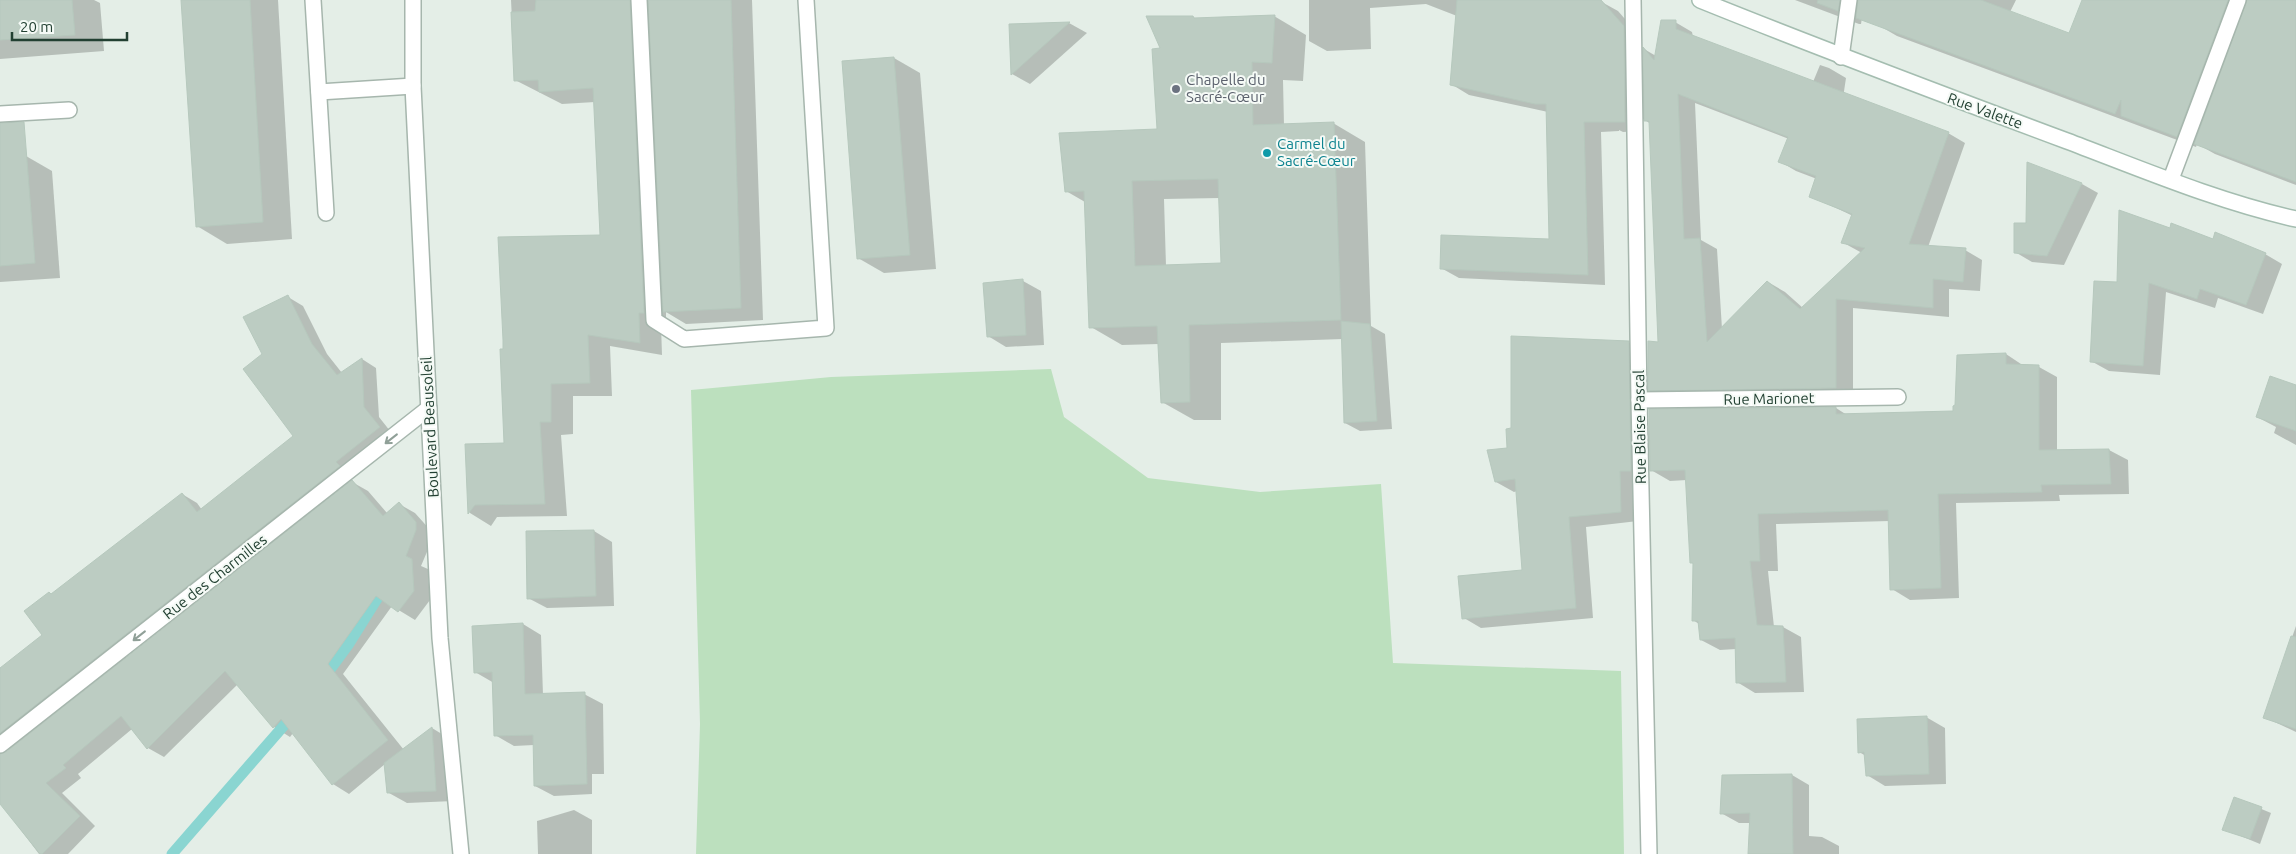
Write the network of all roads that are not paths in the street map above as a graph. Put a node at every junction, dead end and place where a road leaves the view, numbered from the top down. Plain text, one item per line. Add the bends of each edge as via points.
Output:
1 (313, 0) edge
2 (413, 0) edge
3 (639, 0) edge
4 (806, 0) edge
5 (1633, 0) edge
6 (1700, 0) edge
7 (1849, 0) edge
8 (2238, 0) edge
9 (1842, 57) junction
10 (413, 86) junction
11 (319, 92) junction
12 (69, 110) dead end
13 (0, 114) edge
14 (2171, 179) junction
15 (326, 214) dead end
16 (2274, 214) junction
17 (2296, 219) edge
18 (2296, 228) edge
19 (1898, 397) dead end
20 (1639, 400) junction
21 (429, 408) junction
22 (0, 745) edge
23 (461, 854) edge
24 (1649, 854) edge

1 - 11 street
2 - 10 street, Boulevard Beausoleil
3 - 4 street via 654,320 684,339 826,328
5 - 20 street, Rue Blaise Pascal
6 - 9 street, Rue Valette
7 - 9 street
8 - 14 street
9 - 14 street, Rue Valette
10 - 11 street
10 - 21 street, Boulevard Beausoleil
11 - 15 street
12 - 13 street
14 - 16 street, Rue Valette
16 - 17 street, Rue Valette
16 - 18 street, Rue Valette
19 - 20 street, Rue Marionet
20 - 24 street, Rue Blaise Pascal
21 -> 22 street, Rue des Charmilles
21 - 23 street, Boulevard Beausoleil via 440,638

